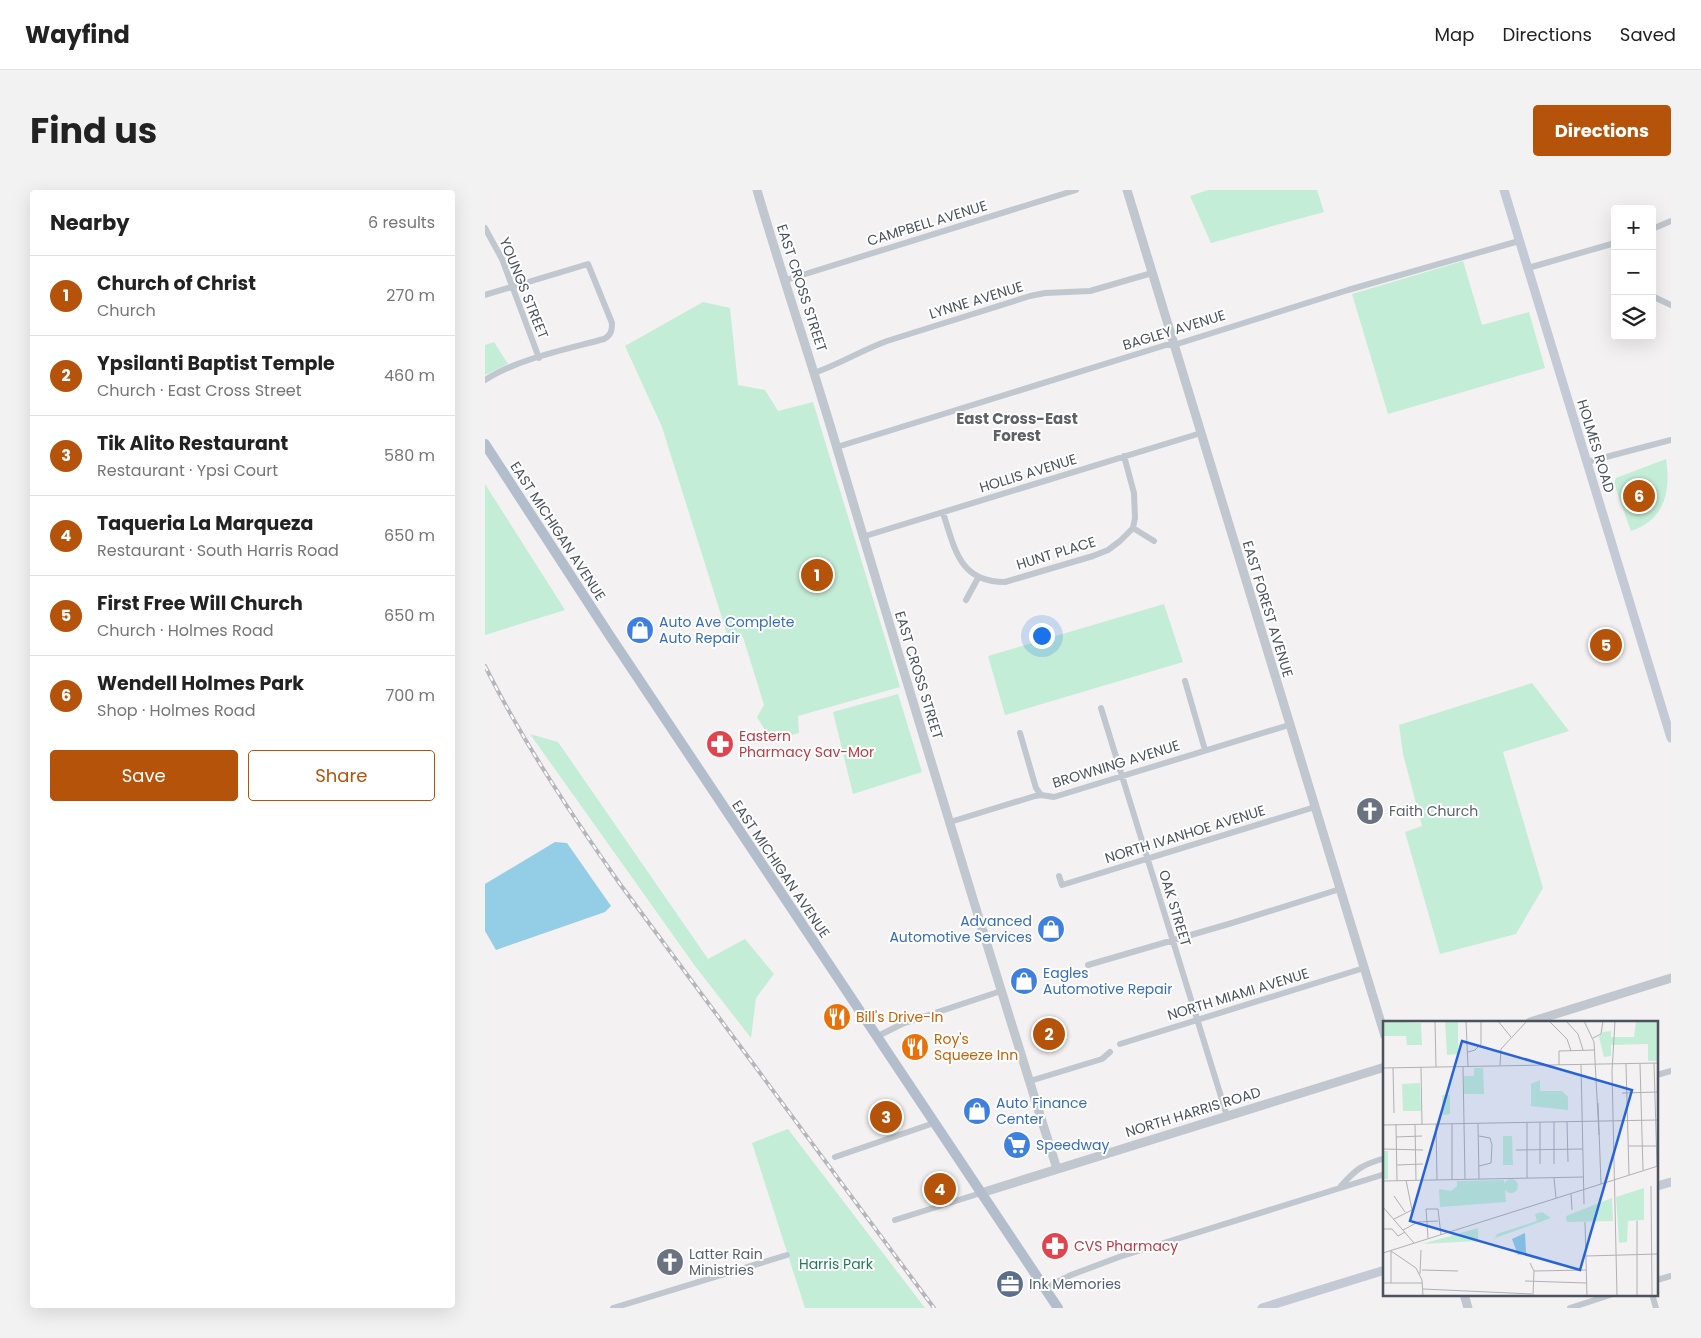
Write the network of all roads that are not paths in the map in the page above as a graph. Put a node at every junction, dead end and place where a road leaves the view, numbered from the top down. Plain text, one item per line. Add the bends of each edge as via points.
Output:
1 (757, 190) edge
2 (1076, 190) edge
3 (1127, 190) edge
4 (1504, 190) edge
5 (1671, 221) edge
6 (1656, 227) edge
7 (485, 228) edge
8 (1519, 241) junction
9 (1611, 244) edge
10 (1528, 268) junction
11 (1152, 273) junction
12 (786, 280) junction
13 (513, 286) junction
14 (485, 295) edge
15 (1656, 298) edge
16 (1671, 305) edge
17 (1174, 345) junction
18 (539, 358) junction
19 (814, 373) junction
20 (485, 380) edge
21 (1201, 432) junction
22 (1671, 440) edge
23 (485, 444) edge
24 (837, 447) junction
25 (1124, 456) junction
26 (1587, 462) junction
27 (943, 513) junction
28 (1133, 528) junction
29 (862, 536) junction
30 (1154, 541) dead end
31 (978, 578) junction
32 (966, 600) dead end
33 (1185, 681) dead end
34 (1101, 708) dead end
35 (1289, 725) junction
36 (1020, 733) dead end
37 (1671, 738) edge
38 (1205, 750) junction
39 (1122, 777) junction
40 (1041, 795) junction
41 (1315, 807) junction
42 (950, 822) junction
43 (1147, 859) junction
44 (1059, 876) dead end
45 (1340, 888) junction
46 (1172, 940) junction
47 (1088, 965) dead end
48 (1364, 968) junction
49 (1671, 978) edge
50 (1001, 991) junction
51 (1196, 1020) junction
52 (1533, 1021) edge
53 (1383, 1030) edge
54 (876, 1037) junction
55 (1120, 1044) dead end
56 (1110, 1052) dead end
57 (1383, 1068) edge
58 (1030, 1081) junction
59 (1227, 1116) junction
60 (934, 1123) junction
61 (835, 1157) dead end
62 (1383, 1159) edge
63 (1057, 1169) junction
64 (1383, 1175) edge
65 (1340, 1187) junction
66 (981, 1193) junction
67 (895, 1220) dead end
68 (787, 1255) dead end
69 (1383, 1271) edge
70 (1045, 1288) junction
71 (1607, 1296) edge
72 (1652, 1296) edge
73 (613, 1308) edge
74 (1058, 1308) edge
75 (1262, 1308) edge
76 (1570, 1308) edge
77 (1656, 1308) edge

1 - 12 street, EAST CROSS STREET
2 - 12 street, CAMPBELL AVENUE
3 - 11 street, EAST FOREST AVENUE
4 - 8 main road, HOLMES ROAD
5 - 6 street
7 - 13 street, YOUNGS STREET
8 - 10 main road, HOLMES ROAD
8 - 17 street, BAGLEY AVENUE
9 - 10 street
10 - 26 main road, HOLMES ROAD
11 - 17 street, EAST FOREST AVENUE
11 - 19 street, LYNNE AVENUE via 1090,291 1045,292 1030,296 872,346
12 - 19 street, EAST CROSS STREET
13 - 14 street
13 - 18 street, YOUNGS STREET
13 - 18 street via 588,264 612,324 612,330 605,339
15 - 16 street
17 - 21 street, EAST FOREST AVENUE
17 - 24 street, BAGLEY AVENUE
18 - 20 street
19 - 24 street, EAST CROSS STREET
21 - 25 street, HOLLIS AVENUE
21 - 35 street, EAST FOREST AVENUE
22 - 26 street
23 - 54 main road, EAST MICHIGAN AVENUE
24 - 29 street, EAST CROSS STREET
25 - 27 street, HOLLIS AVENUE
25 - 28 street via 1134,493
26 - 37 main road, HOLMES ROAD
27 - 29 street, HOLLIS AVENUE
27 - 31 street via 958,557 963,566
28 - 30 street
28 - 31 street, HUNT PLACE via 1121,541 1093,556 1005,582
29 - 42 street, EAST CROSS STREET
31 - 32 street
33 - 38 street
34 - 39 street, OAK STREET
35 - 38 street, BROWNING AVENUE
35 - 41 street, EAST FOREST AVENUE
36 - 40 street
38 - 39 street, BROWNING AVENUE
39 - 40 street, BROWNING AVENUE via 1054,797
39 - 43 street, OAK STREET
40 - 42 street, BROWNING AVENUE
41 - 43 street, NORTH IVANHOE AVENUE
41 - 45 street, EAST FOREST AVENUE
42 - 50 street, EAST CROSS STREET
43 - 44 street, NORTH IVANHOE AVENUE via 1063,888
43 - 46 street, OAK STREET
45 - 46 street
45 - 48 street, EAST FOREST AVENUE
46 - 47 street
46 - 51 street, OAK STREET
48 - 51 street, NORTH MIAMI AVENUE
48 - 53 street, EAST FOREST AVENUE
49 - 52 street
50 - 54 street via 902,1024
50 - 58 street, EAST CROSS STREET
51 - 55 street, NORTH MIAMI AVENUE
51 - 59 street, OAK STREET
54 - 60 main road, EAST MICHIGAN AVENUE
56 - 58 street via 1102,1059
57 - 59 street, NORTH HARRIS ROAD
58 - 63 street, EAST CROSS STREET
59 - 63 street, NORTH HARRIS ROAD
60 - 61 street
60 - 66 main road, EAST MICHIGAN AVENUE
62 - 65 street via 1364,1165
63 - 66 street, NORTH HARRIS ROAD
64 - 65 street
65 - 70 street via 1071,1274
66 - 67 street
66 - 70 main road, EAST MICHIGAN AVENUE
68 - 73 street
69 - 75 main road
70 - 74 main road, EAST MICHIGAN AVENUE
71 - 76 street
72 - 77 street

